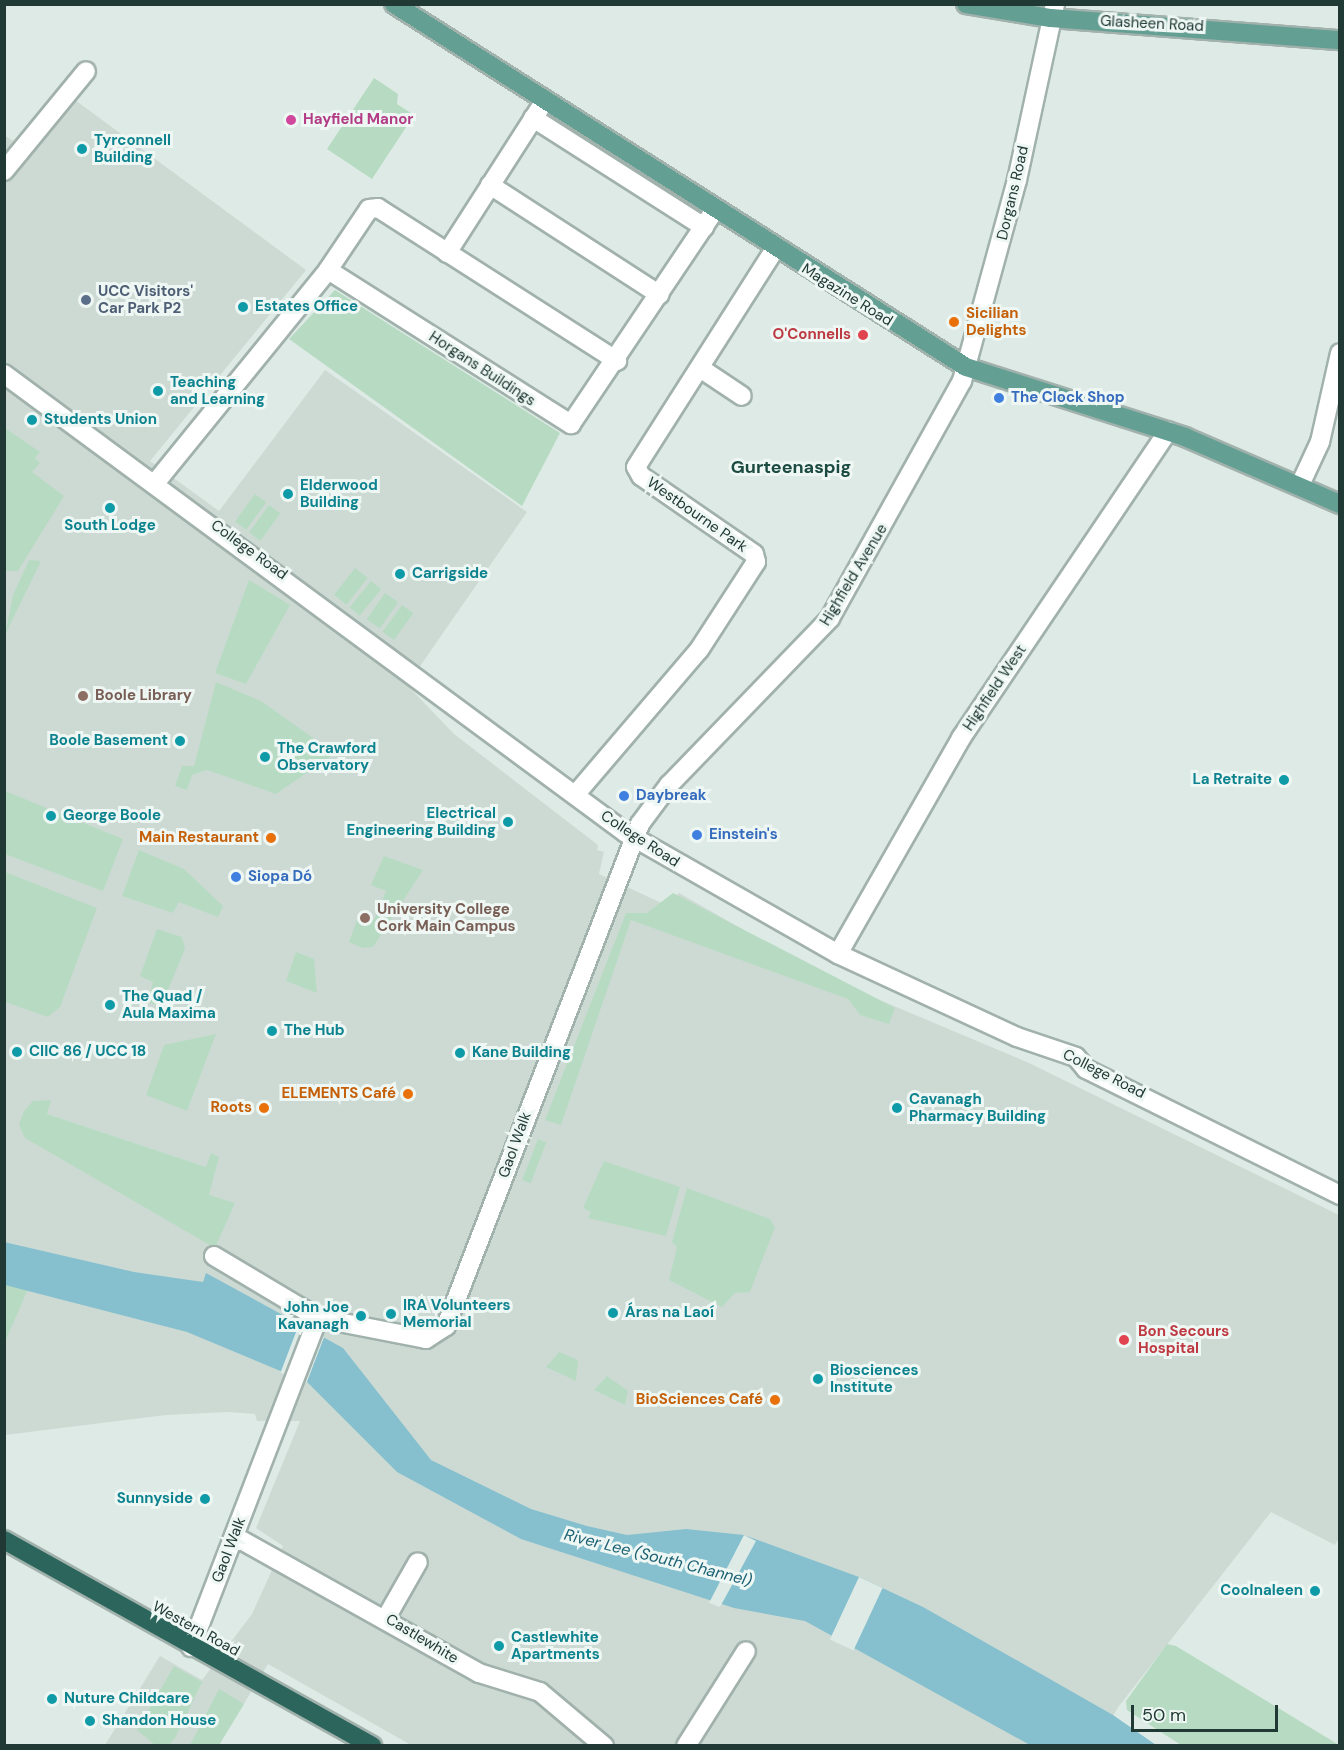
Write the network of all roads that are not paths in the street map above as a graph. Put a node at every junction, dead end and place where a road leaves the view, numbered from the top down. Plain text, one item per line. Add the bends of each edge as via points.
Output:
1 (394, 4) edge
2 (966, 4) edge
3 (1053, 11) edge
4 (1340, 40) edge
5 (86, 71) dead end
6 (544, 102) junction
7 (533, 118) junction
8 (4, 171) edge
9 (490, 185) junction
10 (714, 211) junction
11 (704, 227) junction
12 (775, 249) junction
13 (447, 253) junction
14 (328, 270) junction
15 (660, 294) junction
16 (1340, 353) edge
17 (617, 361) junction
18 (966, 367) junction
19 (700, 368) junction
20 (4, 374) edge
21 (742, 396) dead end
22 (1168, 431) junction
23 (156, 482) junction
24 (1300, 485) junction
25 (1340, 504) edge
26 (575, 795) junction
27 (634, 838) junction
28 (838, 954) junction
29 (1340, 1195) edge
30 (214, 1256) dead end
31 (315, 1325) junction
32 (234, 1536) junction
33 (4, 1540) edge
34 (418, 1562) dead end
35 (386, 1618) junction
36 (191, 1647) junction
37 (746, 1651) dead end
38 (372, 1746) edge
39 (604, 1746) edge
40 (686, 1746) edge

1 - 6 main road, Magazine Road
2 - 3 main road, Glasheen Road
3 - 4 main road, Glasheen Road
3 - 18 street, Dorgans Road via 1017,182
5 - 8 street
6 - 7 street
6 - 10 main road, Magazine Road
7 - 9 street
7 - 11 street
9 - 13 street
9 - 15 street
10 - 11 street, Horgans Buildings
10 - 12 main road, Magazine Road
11 - 15 street, Horgans Buildings
12 - 18 main road, Magazine Road
12 - 19 street, Westbourne Park
13 - 14 street via 373,208
13 - 17 street
14 - 17 street, Horgans Buildings via 566,423 577,421
14 - 23 street
15 - 17 street, Horgans Buildings
16 - 24 street via 1320,442
18 - 22 main road, Magazine Road
18 - 27 street, Highfield Avenue via 830,618 669,785
19 - 21 street
19 - 26 street, Westbourne Park via 637,471 754,554 756,561 699,650
20 - 23 street, College Road
22 - 24 main road, Magazine Road
22 - 28 street, Highfield West via 961,738
23 - 26 street, College Road
24 - 25 main road, Magazine Road
26 - 27 street, College Road
27 - 28 street, College Road
27 - 31 street, Gaol Walk via 446,1326 426,1339
28 - 29 street, College Road via 1017,1037 1076,1057 1083,1067
30 - 31 street, Gaol Walk
31 - 32 street, Gaol Walk
32 - 35 street, Castlewhite
32 - 36 street, Gaol Walk
33 - 36 highway, Western Road
34 - 35 street
35 - 39 street, Castlewhite via 479,1673 540,1692
36 - 38 highway, Western Road
37 - 40 street

